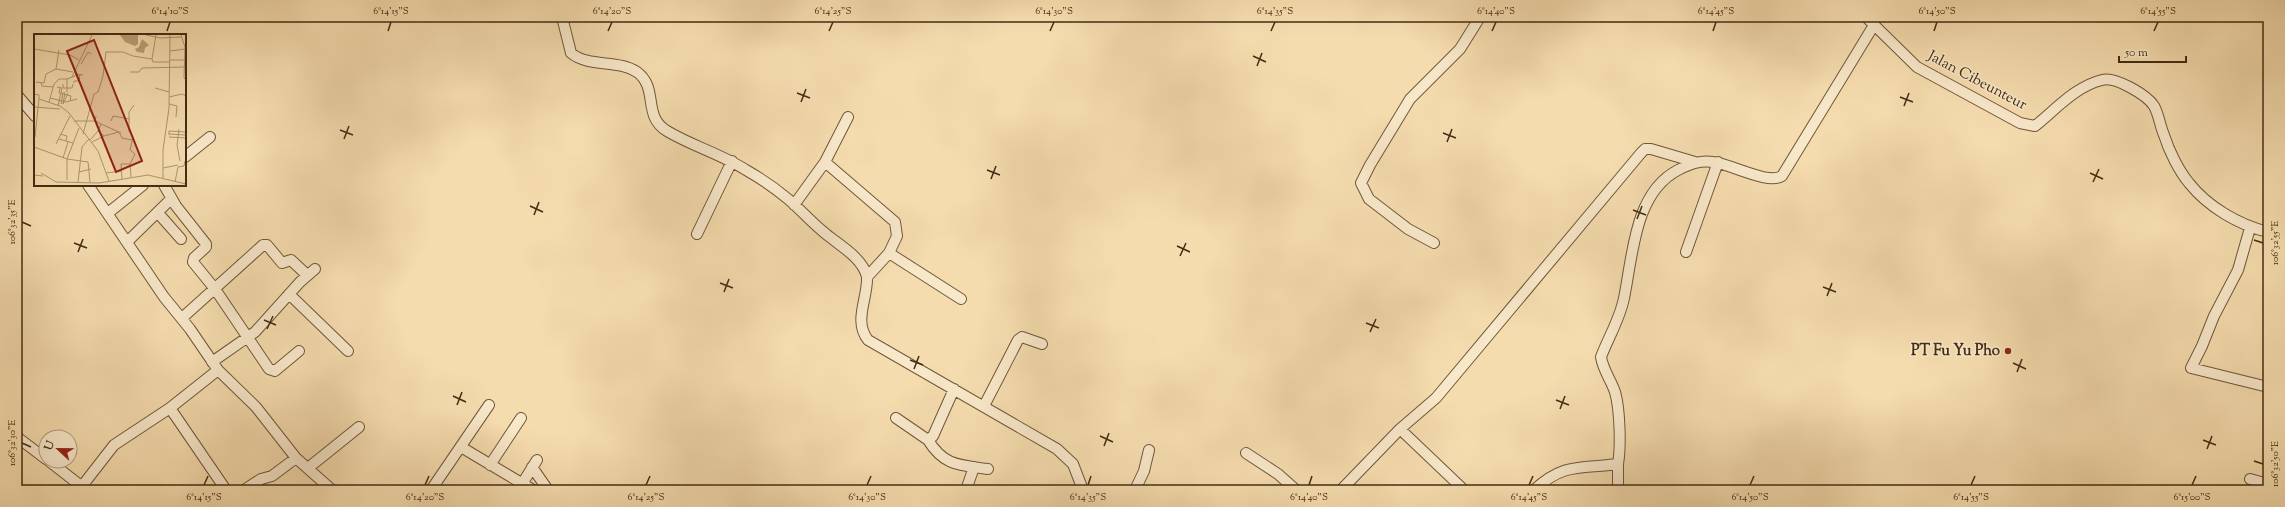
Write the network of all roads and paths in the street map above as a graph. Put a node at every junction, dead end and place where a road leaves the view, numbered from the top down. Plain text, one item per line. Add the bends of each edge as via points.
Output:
1 (562, 17) edge
2 (1480, 17) edge
3 (1866, 17) edge
4 (1874, 25) junction
5 (17, 95) edge
6 (34, 115) edge
7 (848, 117) dead end
8 (210, 137) dead end
9 (186, 156) edge
10 (732, 161) junction
11 (825, 162) junction
12 (1695, 162) junction
13 (1718, 162) junction
14 (89, 186) edge
15 (142, 186) edge
16 (164, 186) edge
17 (171, 199) junction
18 (794, 205) junction
19 (108, 213) junction
20 (158, 213) junction
21 (2250, 228) junction
22 (2268, 232) edge
23 (698, 234) dead end
24 (181, 239) dead end
25 (126, 242) junction
26 (1434, 243) dead end
27 (1686, 252) dead end
28 (889, 253) junction
29 (867, 276) junction
30 (215, 289) junction
31 (289, 294) junction
32 (961, 298) dead end
33 (182, 318) junction
34 (249, 338) junction
35 (1042, 344) dead end
36 (299, 351) dead end
37 (348, 351) dead end
38 (215, 366) junction
39 (2268, 387) edge
40 (954, 389) junction
41 (489, 405) dead end
42 (984, 406) junction
43 (170, 408) junction
44 (521, 418) dead end
45 (896, 418) dead end
46 (359, 427) dead end
47 (1400, 429) junction
48 (17, 437) edge
49 (928, 440) junction
50 (461, 447) junction
51 (1149, 450) dead end
52 (38, 453) edge
53 (1246, 453) dead end
54 (296, 458) junction
55 (1618, 464) junction
56 (490, 465) junction
57 (974, 467) junction
58 (308, 468) junction
59 (58, 469) edge
60 (988, 469) dead end
61 (2250, 479) dead end
62 (522, 484) junction
63 (2268, 484) edge
64 (80, 488) edge
65 (1293, 489) edge
66 (226, 490) edge
67 (244, 490) edge
68 (332, 490) edge
69 (431, 490) edge
70 (533, 490) edge
71 (548, 490) edge
72 (966, 490) edge
73 (1083, 490) edge
74 (1135, 490) edge
75 (1341, 490) edge
76 (1464, 490) edge
77 (1534, 490) edge
78 (1618, 490) edge

1 - 10 street via 571,53 584,59 623,66 638,73 648,86 653,116 657,123 667,131
2 - 26 street via 1460,49 1410,99 1361,183 1369,199 1408,229
3 - 4 street, Jalan Cibeunteur
4 - 13 street via 1782,176 1770,179
4 - 21 street, Jalan Cibeunteur via 1917,67 2010,118 2028,125 2035,126 2070,96 2097,81 2111,79 2127,86 2154,106 2164,137 2189,183 2213,204
5 - 6 street
7 - 11 street
8 - 9 street
10 - 18 street
10 - 23 street
11 - 18 street
11 - 28 street via 895,222 897,236
12 - 13 street
12 - 47 street via 1645,149 1436,398
12 - 55 street via 1667,176 1653,191 1634,239 1624,300 1601,357 1617,405 1620,445
13 - 27 street
14 - 19 street
15 - 19 street
16 - 17 street
17 - 20 street
17 - 30 street via 206,244 193,262
18 - 29 street via 852,255 866,271
19 - 25 street
20 - 24 street
20 - 25 street
21 - 22 street, Jalan Cibeunteur
21 - 39 street via 2238,270 2191,368
25 - 33 street via 164,297
28 - 29 street
28 - 32 street
29 - 40 street via 861,324 863,334 868,340
30 - 31 street via 265,245 282,263 291,260 311,272
30 - 33 street
30 - 34 street
31 - 34 street
31 - 37 street
33 - 38 street
34 - 36 street via 271,371 275,371
34 - 38 street
35 - 42 street via 1022,337 1018,340
38 - 43 street
38 - 54 street via 256,407
40 - 42 street
40 - 49 street via 934,436
41 - 50 street
42 - 73 street via 1067,457 1078,474
43 - 64 street via 114,445
43 - 66 street
44 - 56 street
45 - 49 street
46 - 58 street
47 - 75 street
47 - 76 street
48 - 52 street
49 - 57 street via 940,456 956,464
50 - 56 street
50 - 69 street
51 - 74 street via 1144,471
53 - 65 street via 1278,474
54 - 58 street
54 - 67 street via 272,476 261,479
55 - 77 street via 1564,470 1553,474
55 - 78 street
56 - 62 street
57 - 60 street
57 - 72 street
58 - 68 street
59 - 64 street
61 - 63 street
62 - 70 street
62 - 71 street via 534,463

